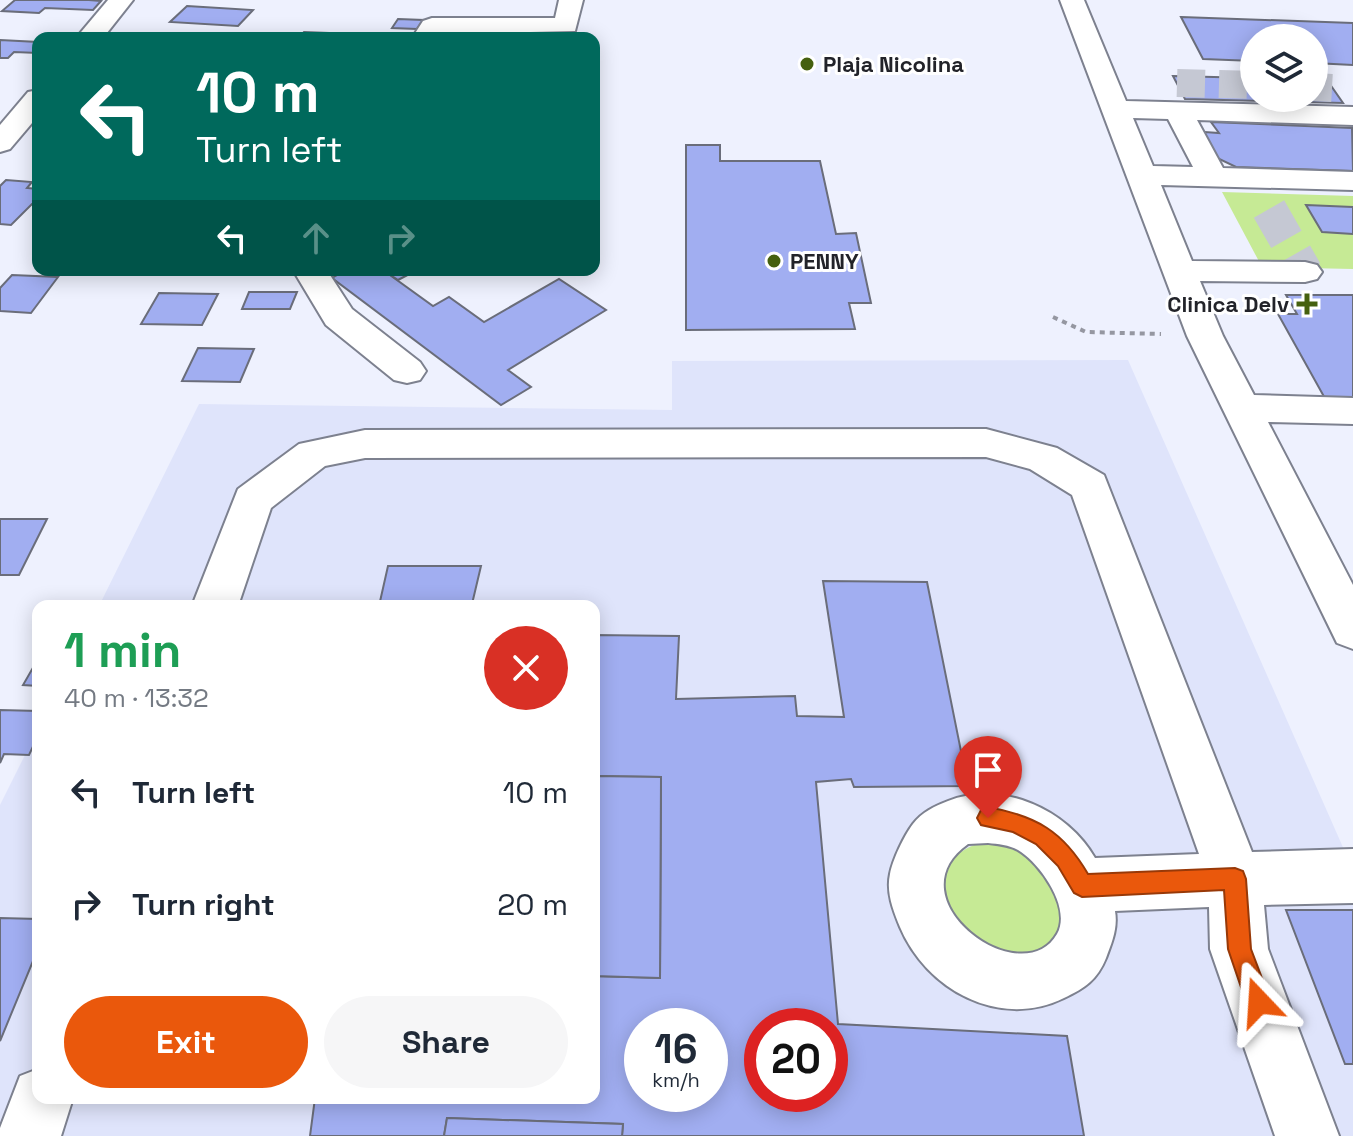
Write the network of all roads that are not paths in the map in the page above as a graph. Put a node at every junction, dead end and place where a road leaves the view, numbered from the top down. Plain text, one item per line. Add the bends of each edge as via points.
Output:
1 (121, 0) edge
2 (571, 0) edge
3 (1072, 0) edge
4 (94, 32) edge
5 (428, 32) edge
6 (570, 32) edge
7 (1118, 90) junction
8 (32, 105) edge
9 (1178, 111) junction
10 (1353, 116) edge
11 (0, 143) edge
12 (1213, 177) junction
13 (1353, 181) edge
14 (1145, 189) junction
15 (1254, 208) dead end
16 (1177, 271) junction
17 (1305, 272) dead end
18 (314, 276) edge
19 (407, 371) dead end
20 (1242, 408) junction
21 (1353, 411) edge
22 (217, 600) edge
23 (1353, 630) edge
24 (1353, 876) edge
25 (1235, 879) junction
26 (1082, 885) dead end
27 (40, 1104) edge
28 (29, 1136) edge
29 (1307, 1136) edge

1 - 4 street
2 - 6 street
3 - 7 street
5 - 6 street via 432,26
7 - 9 street
7 - 14 street
8 - 11 street
9 - 10 street
9 - 12 street
12 - 13 street
12 - 14 street
14 - 15 street
14 - 16 street
16 - 17 street
16 - 20 street
18 - 19 street via 339,317
20 - 21 street
20 - 23 street
22 - 25 street via 253,500 313,454 365,444 986,443 1043,458 1089,486
24 - 25 street
25 - 26 street
25 - 29 street via 1239,949
27 - 28 street

